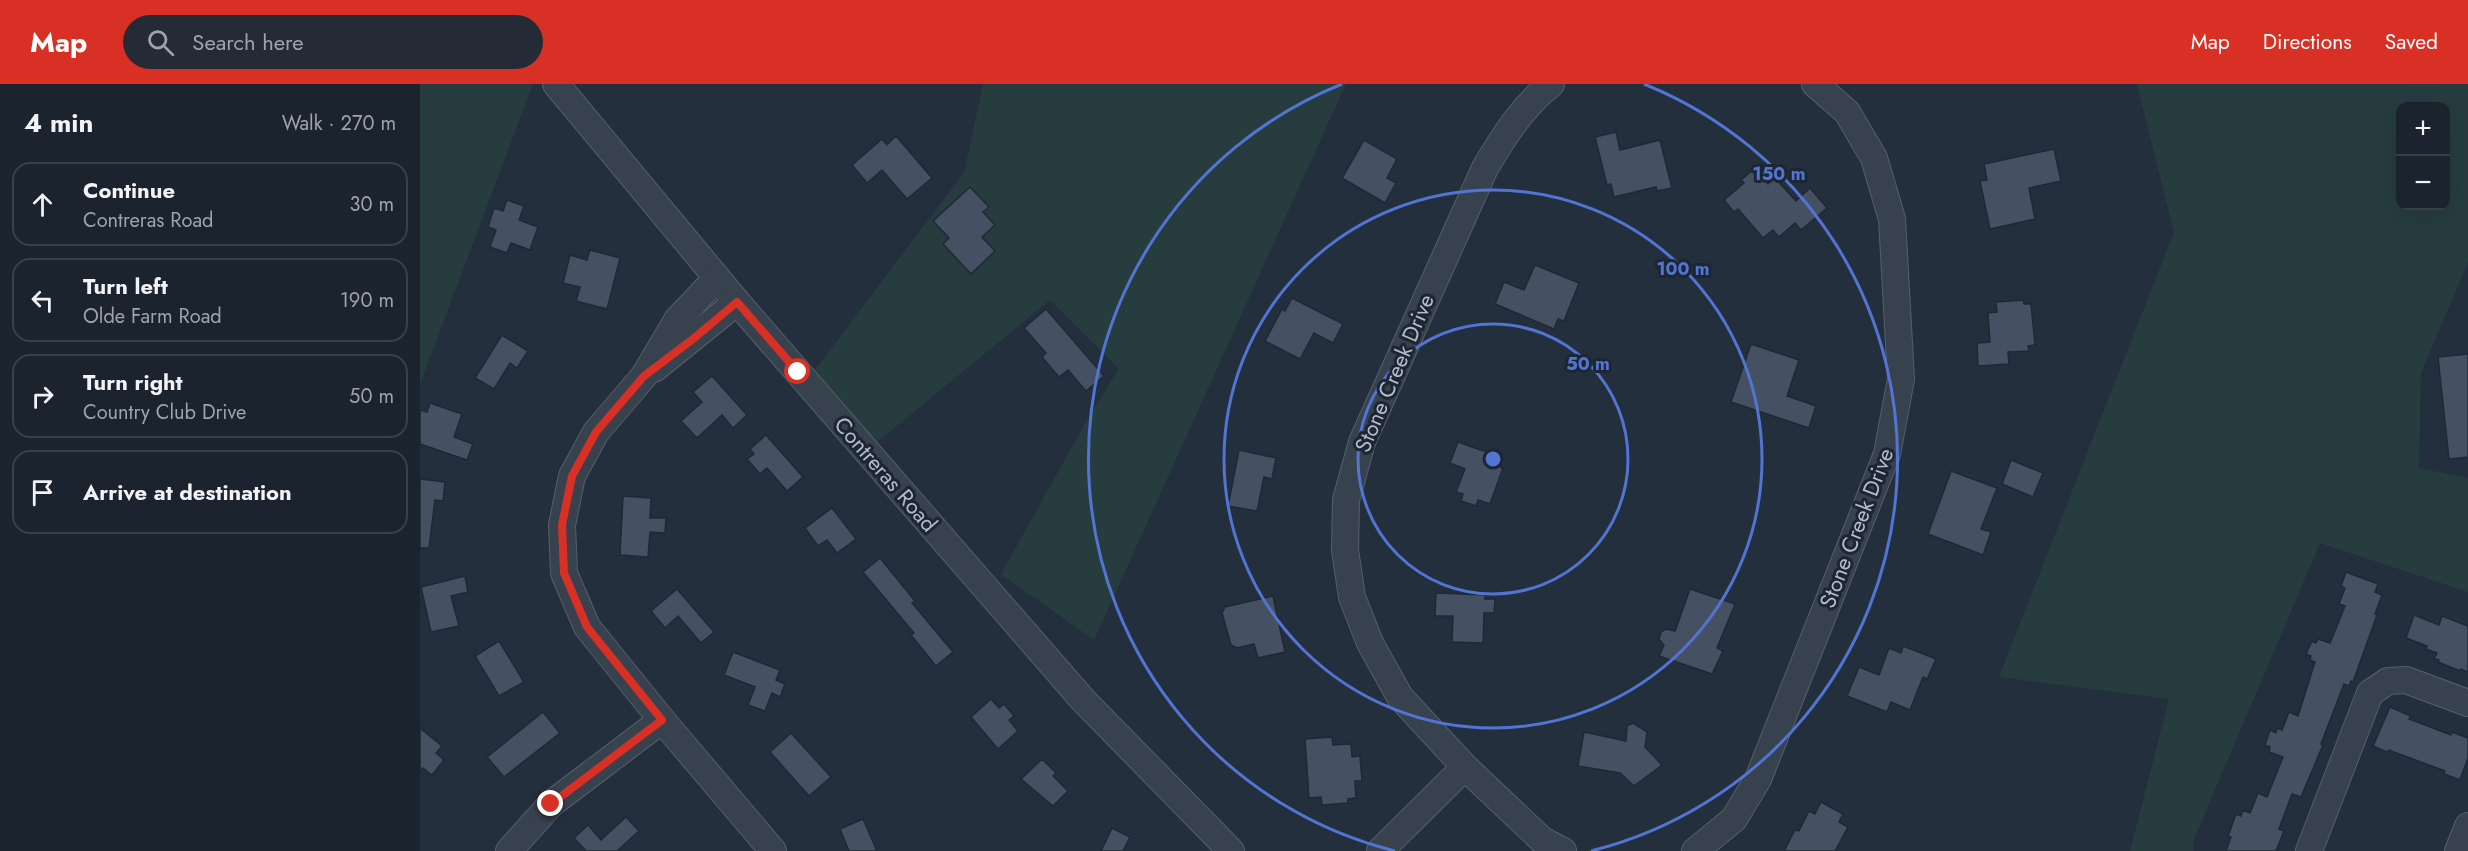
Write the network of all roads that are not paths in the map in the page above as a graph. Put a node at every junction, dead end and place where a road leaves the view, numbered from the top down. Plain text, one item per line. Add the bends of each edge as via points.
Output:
1 (556, 84) edge
2 (1551, 84) edge
3 (1815, 84) edge
4 (717, 278) junction
5 (737, 302) junction
6 (644, 376) junction
7 (2468, 703) edge
8 (662, 720) junction
9 (1465, 767) junction
10 (2468, 826) edge
11 (509, 851) edge
12 (773, 851) edge
13 (1231, 851) edge
14 (1380, 851) edge
15 (1563, 851) edge
16 (1695, 851) edge
17 (2309, 851) edge
18 (2458, 851) edge

1 - 4 street, Contreras Road
2 - 9 street, Stone Creek Drive via 1509,126 1485,168 1362,442 1346,500 1345,550 1352,597 1370,643 1400,697
3 - 16 street, Stone Creek Drive via 1847,112 1874,158 1892,219 1900,379 1887,454 1758,779 1734,819
4 - 5 street, Contreras Road
4 - 6 street via 677,320
5 - 6 street
5 - 13 street, Contreras Road via 1083,700
6 - 8 street via 596,432 572,476 562,525 564,573 587,627
7 - 17 street via 2406,680 2388,681 2370,693
8 - 11 street via 551,804
8 - 12 street
9 - 14 street
9 - 15 street, Stone Creek Drive via 1542,840
10 - 18 street

